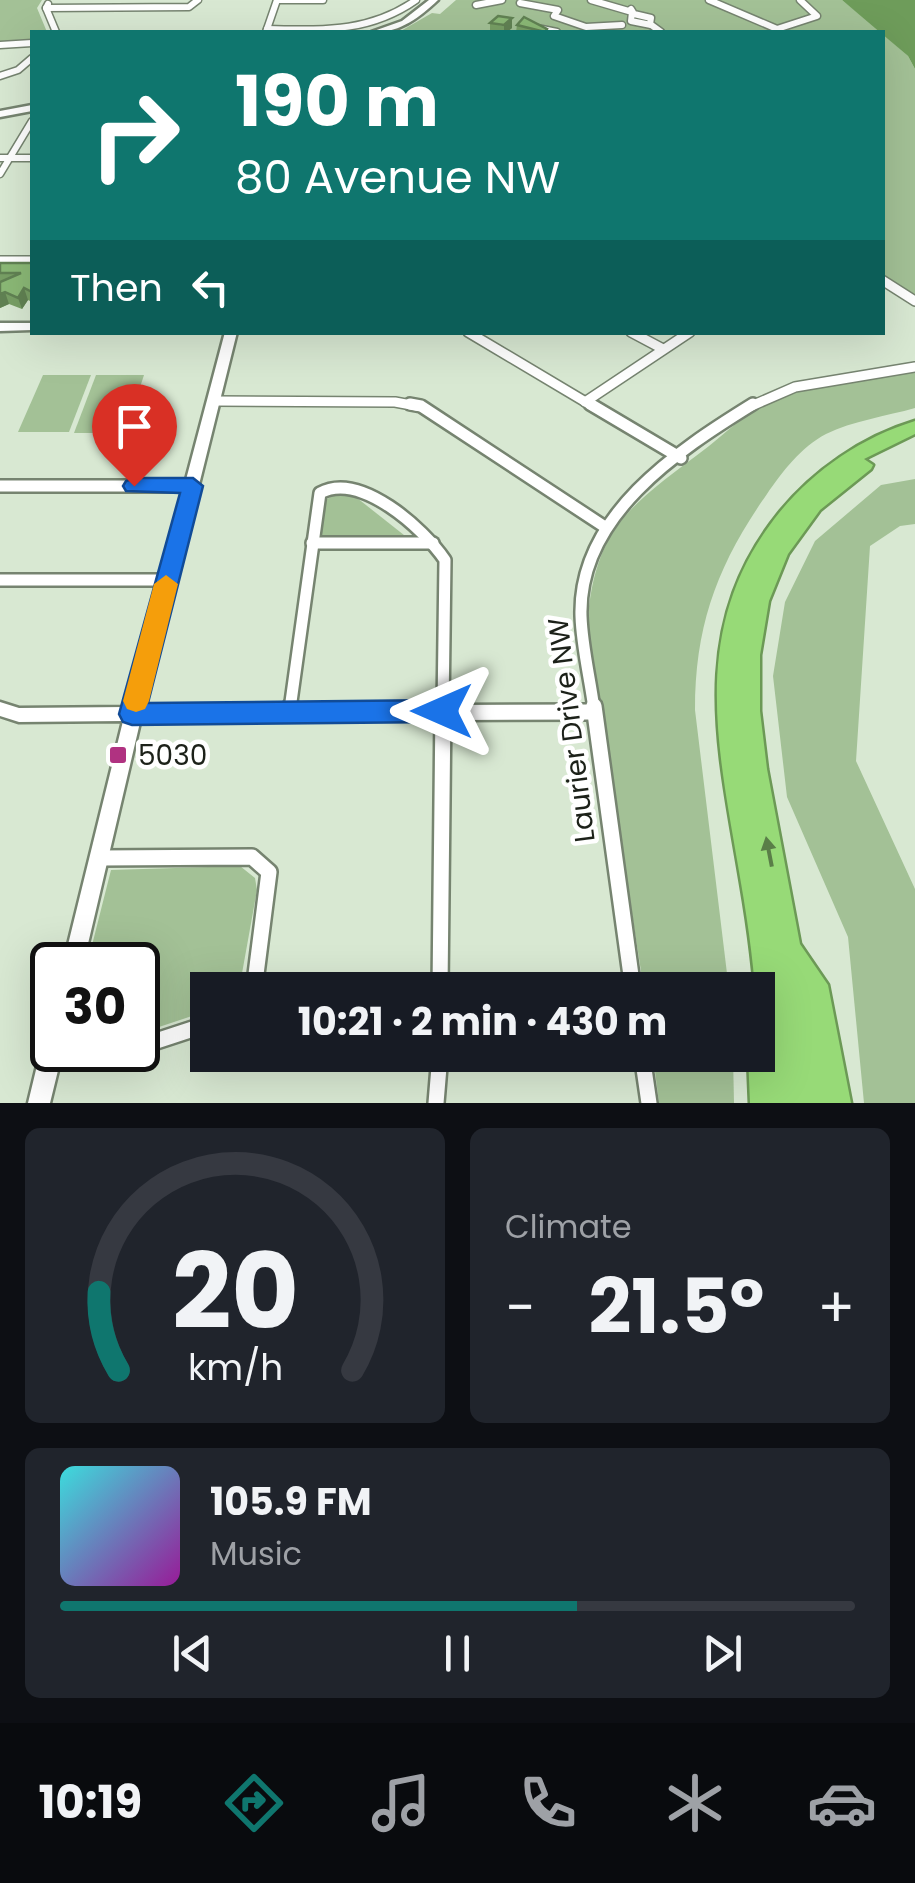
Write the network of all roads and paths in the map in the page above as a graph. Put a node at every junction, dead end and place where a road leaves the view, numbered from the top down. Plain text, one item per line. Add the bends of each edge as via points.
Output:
1 (198, 0) edge
2 (277, 0) edge
3 (324, 0) edge
4 (416, 0) edge
5 (437, 0) edge
6 (502, 0) edge
7 (608, 0) edge
8 (710, 0) edge
9 (800, 0) edge
10 (48, 4) edge
11 (476, 5) dead end
12 (620, 7) junction
13 (529, 8) edge
14 (632, 12) junction
15 (633, 22) junction
16 (651, 25) junction
17 (532, 27) edge
18 (622, 29) edge
19 (55, 30) edge
20 (267, 30) edge
21 (288, 30) edge
22 (382, 30) edge
23 (394, 30) edge
24 (547, 30) edge
25 (593, 30) edge
26 (659, 30) edge
27 (30, 43) edge
28 (0, 45) edge
29 (30, 60) edge
30 (0, 76) edge
31 (30, 110) edge
32 (0, 116) edge
33 (30, 124) edge
34 (5, 158) edge
35 (0, 174) edge
36 (0, 261) edge
37 (30, 261) edge
38 (885, 282) edge
39 (915, 301) edge
40 (0, 327) edge
41 (30, 327) edge
42 (230, 335) edge
43 (473, 335) edge
44 (637, 335) edge
45 (685, 335) edge
46 (663, 349) junction
47 (915, 367) edge
48 (216, 401) junction
49 (585, 402) junction
50 (915, 427) edge
51 (915, 440) edge
52 (681, 458) junction
53 (0, 486) edge
54 (193, 486) junction
55 (604, 526) junction
56 (312, 544) junction
57 (433, 544) junction
58 (0, 580) edge
59 (167, 580) junction
60 (0, 710) edge
61 (442, 711) junction
62 (290, 712) junction
63 (593, 712) junction
64 (132, 714) junction
65 (100, 858) junction
66 (79, 942) edge
67 (788, 948) junction
68 (256, 972) edge
69 (440, 972) edge
70 (630, 972) edge
71 (769, 972) edge
72 (775, 1010) edge
73 (190, 1030) edge
74 (160, 1040) edge
75 (47, 1072) edge
76 (439, 1072) edge
77 (644, 1072) edge
78 (762, 1072) edge
79 (39, 1103) edge
80 (436, 1103) edge
81 (649, 1103) edge
82 (764, 1103) edge
83 (784, 1103) edge
84 (809, 1103) edge
85 (836, 1103) edge

1 - 10 street via 189,7
2 - 3 street
2 - 20 street
4 - 21 street via 372,26
5 - 22 street
5 - 23 street
6 - 11 street
7 - 12 street
7 - 12 street via 591,0
8 - 9 street via 777,28 817,16
10 - 19 street
12 - 14 street
13 - 25 street via 558,10 554,16
14 - 15 street
14 - 16 street via 651,18
15 - 16 street
15 - 18 street
16 - 26 street
17 - 24 street
27 - 28 street
29 - 30 street
31 - 32 street
33 - 34 street
34 - 35 street
36 - 37 street
38 - 39 street
40 - 41 street
42 - 48 street
43 - 49 street
44 - 46 street
45 - 46 street
46 - 49 street
47 - 52 street, Laurier Drive NW via 774,393
48 - 54 street
48 - 55 street via 421,406
49 - 52 street
50 - 71 highway via 854,456 803,495 757,557 736,614 726,706
67 -> 51 highway via 748,728 746,679 756,608 786,540 821,498 868,463
52 - 55 street, Laurier Drive NW
53 - 54 street
54 - 59 street
55 - 63 street, Laurier Drive NW via 581,614
56 - 57 street
56 - 57 street via 320,493 350,485
56 - 62 street
57 - 61 street via 444,560
58 - 59 street
59 - 64 street
60 - 64 street
61 - 62 street
61 - 63 street
61 - 69 street
62 - 64 street
63 - 70 street, Laurier Drive NW
64 - 65 street
65 - 66 street
65 - 68 street via 252,857 269,872
67 - 84 highway
67 - 85 highway via 814,986
72 - 83 highway
73 - 74 street
75 - 79 street
76 - 80 street
77 - 81 street
78 - 82 highway

